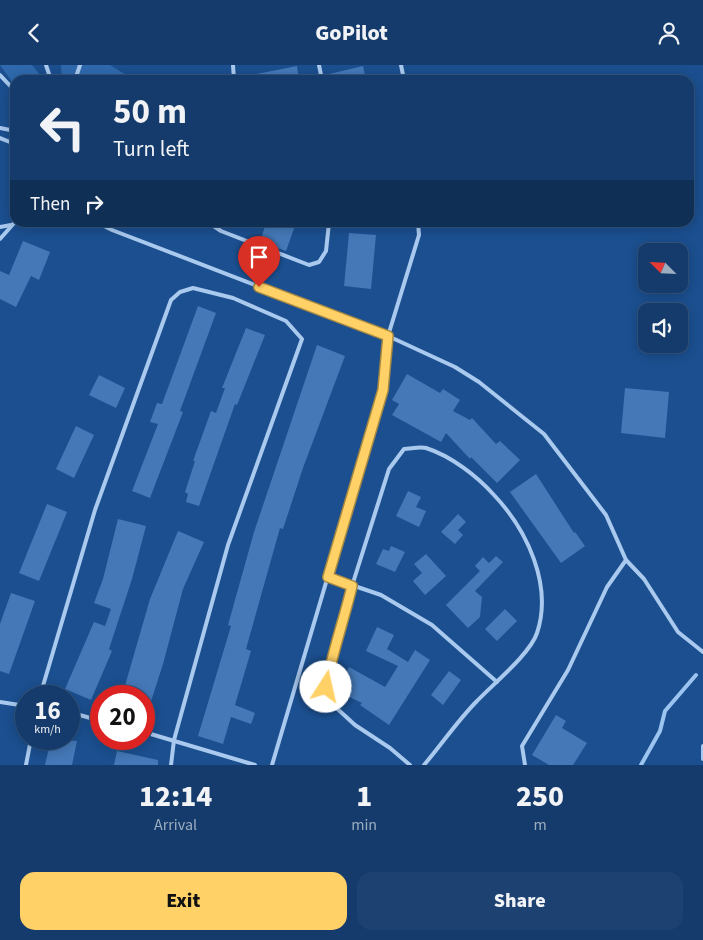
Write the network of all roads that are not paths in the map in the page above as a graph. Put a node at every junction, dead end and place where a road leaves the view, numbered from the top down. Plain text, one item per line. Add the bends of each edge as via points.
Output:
1 (0, 75) edge
2 (10, 86) edge
3 (10, 226) edge
4 (106, 227) edge
5 (215, 227) edge
6 (329, 227) edge
7 (418, 227) edge
8 (0, 239) edge
9 (388, 336) junction
10 (626, 560) junction
11 (328, 577) junction
12 (352, 586) junction
13 (703, 652) edge
14 (497, 682) junction
15 (43, 685) edge
16 (0, 702) edge
17 (15, 704) edge
18 (155, 735) edge
19 (174, 740) junction
20 (703, 746) edge
21 (29, 750) edge
22 (703, 759) edge
23 (26, 765) edge
24 (171, 765) edge
25 (255, 765) edge
26 (272, 765) edge
27 (410, 765) edge
28 (424, 765) edge
29 (525, 765) edge

1 - 2 lane
3 - 8 lane
4 - 9 lane
5 - 6 lane via 309,265 319,262 326,251
7 - 9 lane
9 - 10 lane via 455,367 544,434 606,515
9 - 11 lane via 383,390
10 - 13 lane via 644,579 678,632
10 - 29 lane via 607,587 568,670 522,746
11 - 12 lane
11 - 26 lane
12 - 14 lane via 381,595 432,625
12 - 14 lane via 389,469 404,449 425,447 451,461 482,483 510,512 536,561 542,602 537,634
12 - 27 lane via 331,658 326,687 331,703 354,725
14 - 28 lane via 476,702
15 - 19 lane via 95,510 171,300 180,292 193,289 233,297 286,321 302,339 228,545
16 - 17 lane
18 - 19 lane
19 - 24 lane
19 - 25 lane
20 - 22 lane
21 - 23 lane

